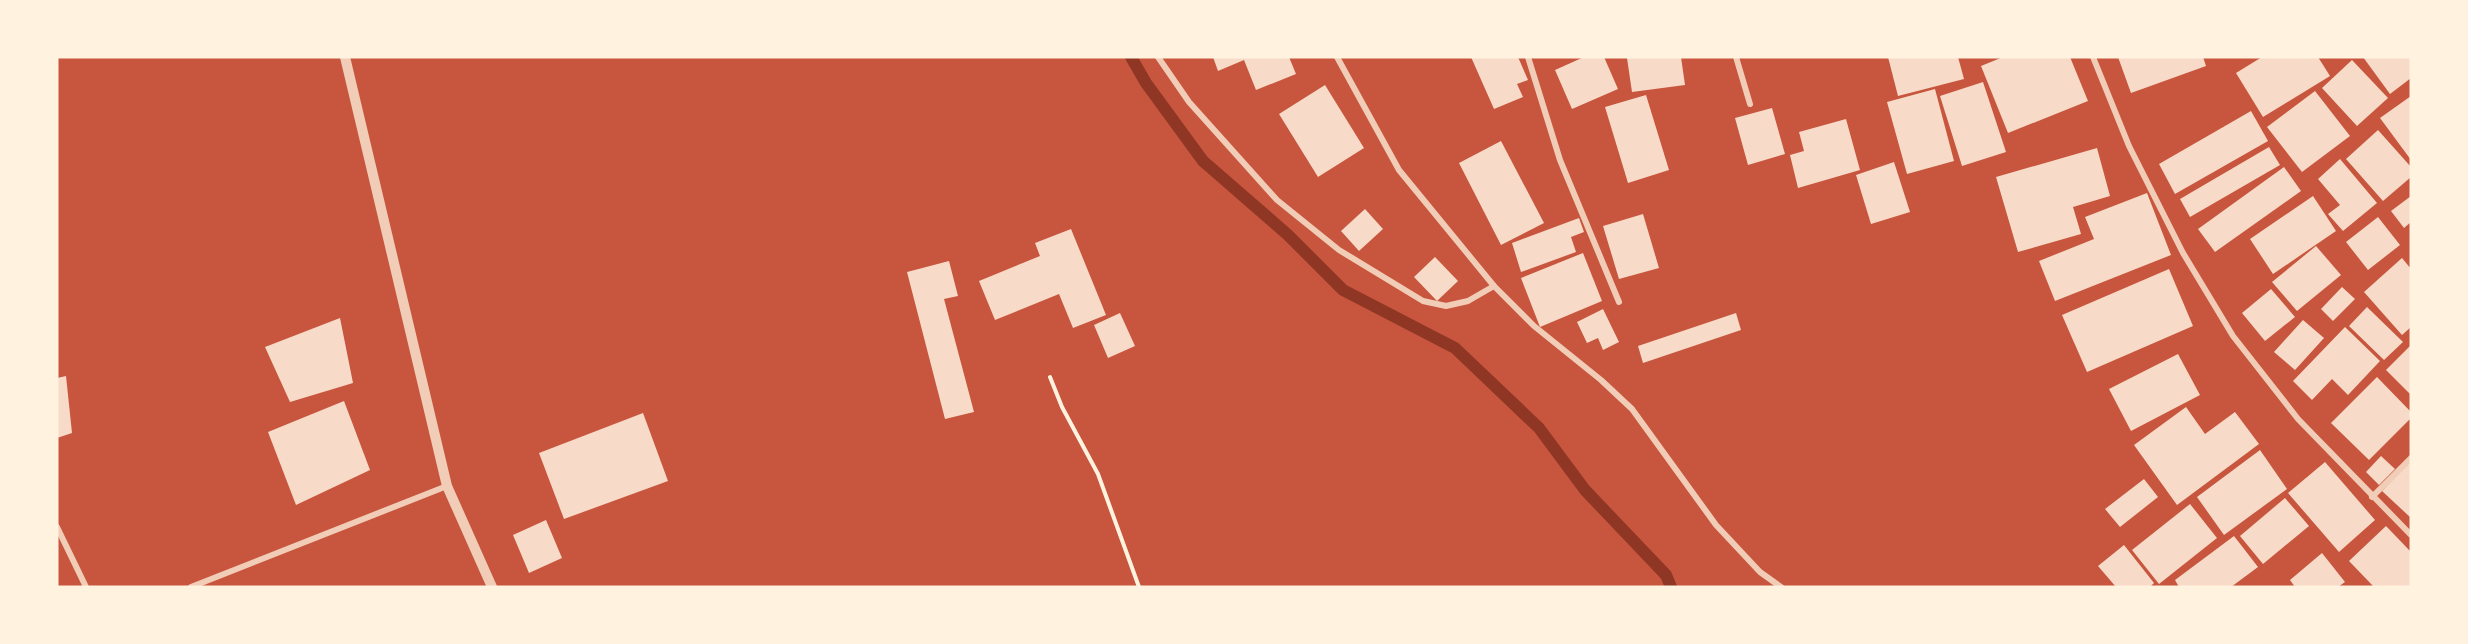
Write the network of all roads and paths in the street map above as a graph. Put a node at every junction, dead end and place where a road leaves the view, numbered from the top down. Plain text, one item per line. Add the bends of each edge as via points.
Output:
1 (345, 57) edge
2 (1158, 57) edge
3 (1337, 57) edge
4 (1528, 57) edge
5 (1736, 57) edge
6 (2093, 57) edge
7 (1750, 104) dead end
8 (1494, 286) junction
9 (1619, 302) dead end
10 (1050, 377) dead end
11 (2411, 458) edge
12 (447, 486) junction
13 (2372, 497) junction
14 (57, 527) edge
15 (2411, 535) edge
16 (86, 587) edge
17 (191, 587) edge
18 (492, 587) edge
19 (1139, 587) edge
20 (1780, 587) edge

1 - 12 street
2 - 8 street via 1190,102 1277,200 1339,250 1423,301 1446,306 1468,301
3 - 8 street via 1399,170
4 - 9 street via 1560,160
5 - 7 street
6 - 13 street via 2134,157 2183,253 2233,336 2298,419
8 - 20 street via 1534,326 1632,409 1716,525 1760,572
10 - 19 path via 1098,474
11 - 13 street
12 - 17 street
12 - 18 street
13 - 15 street
14 - 16 street

